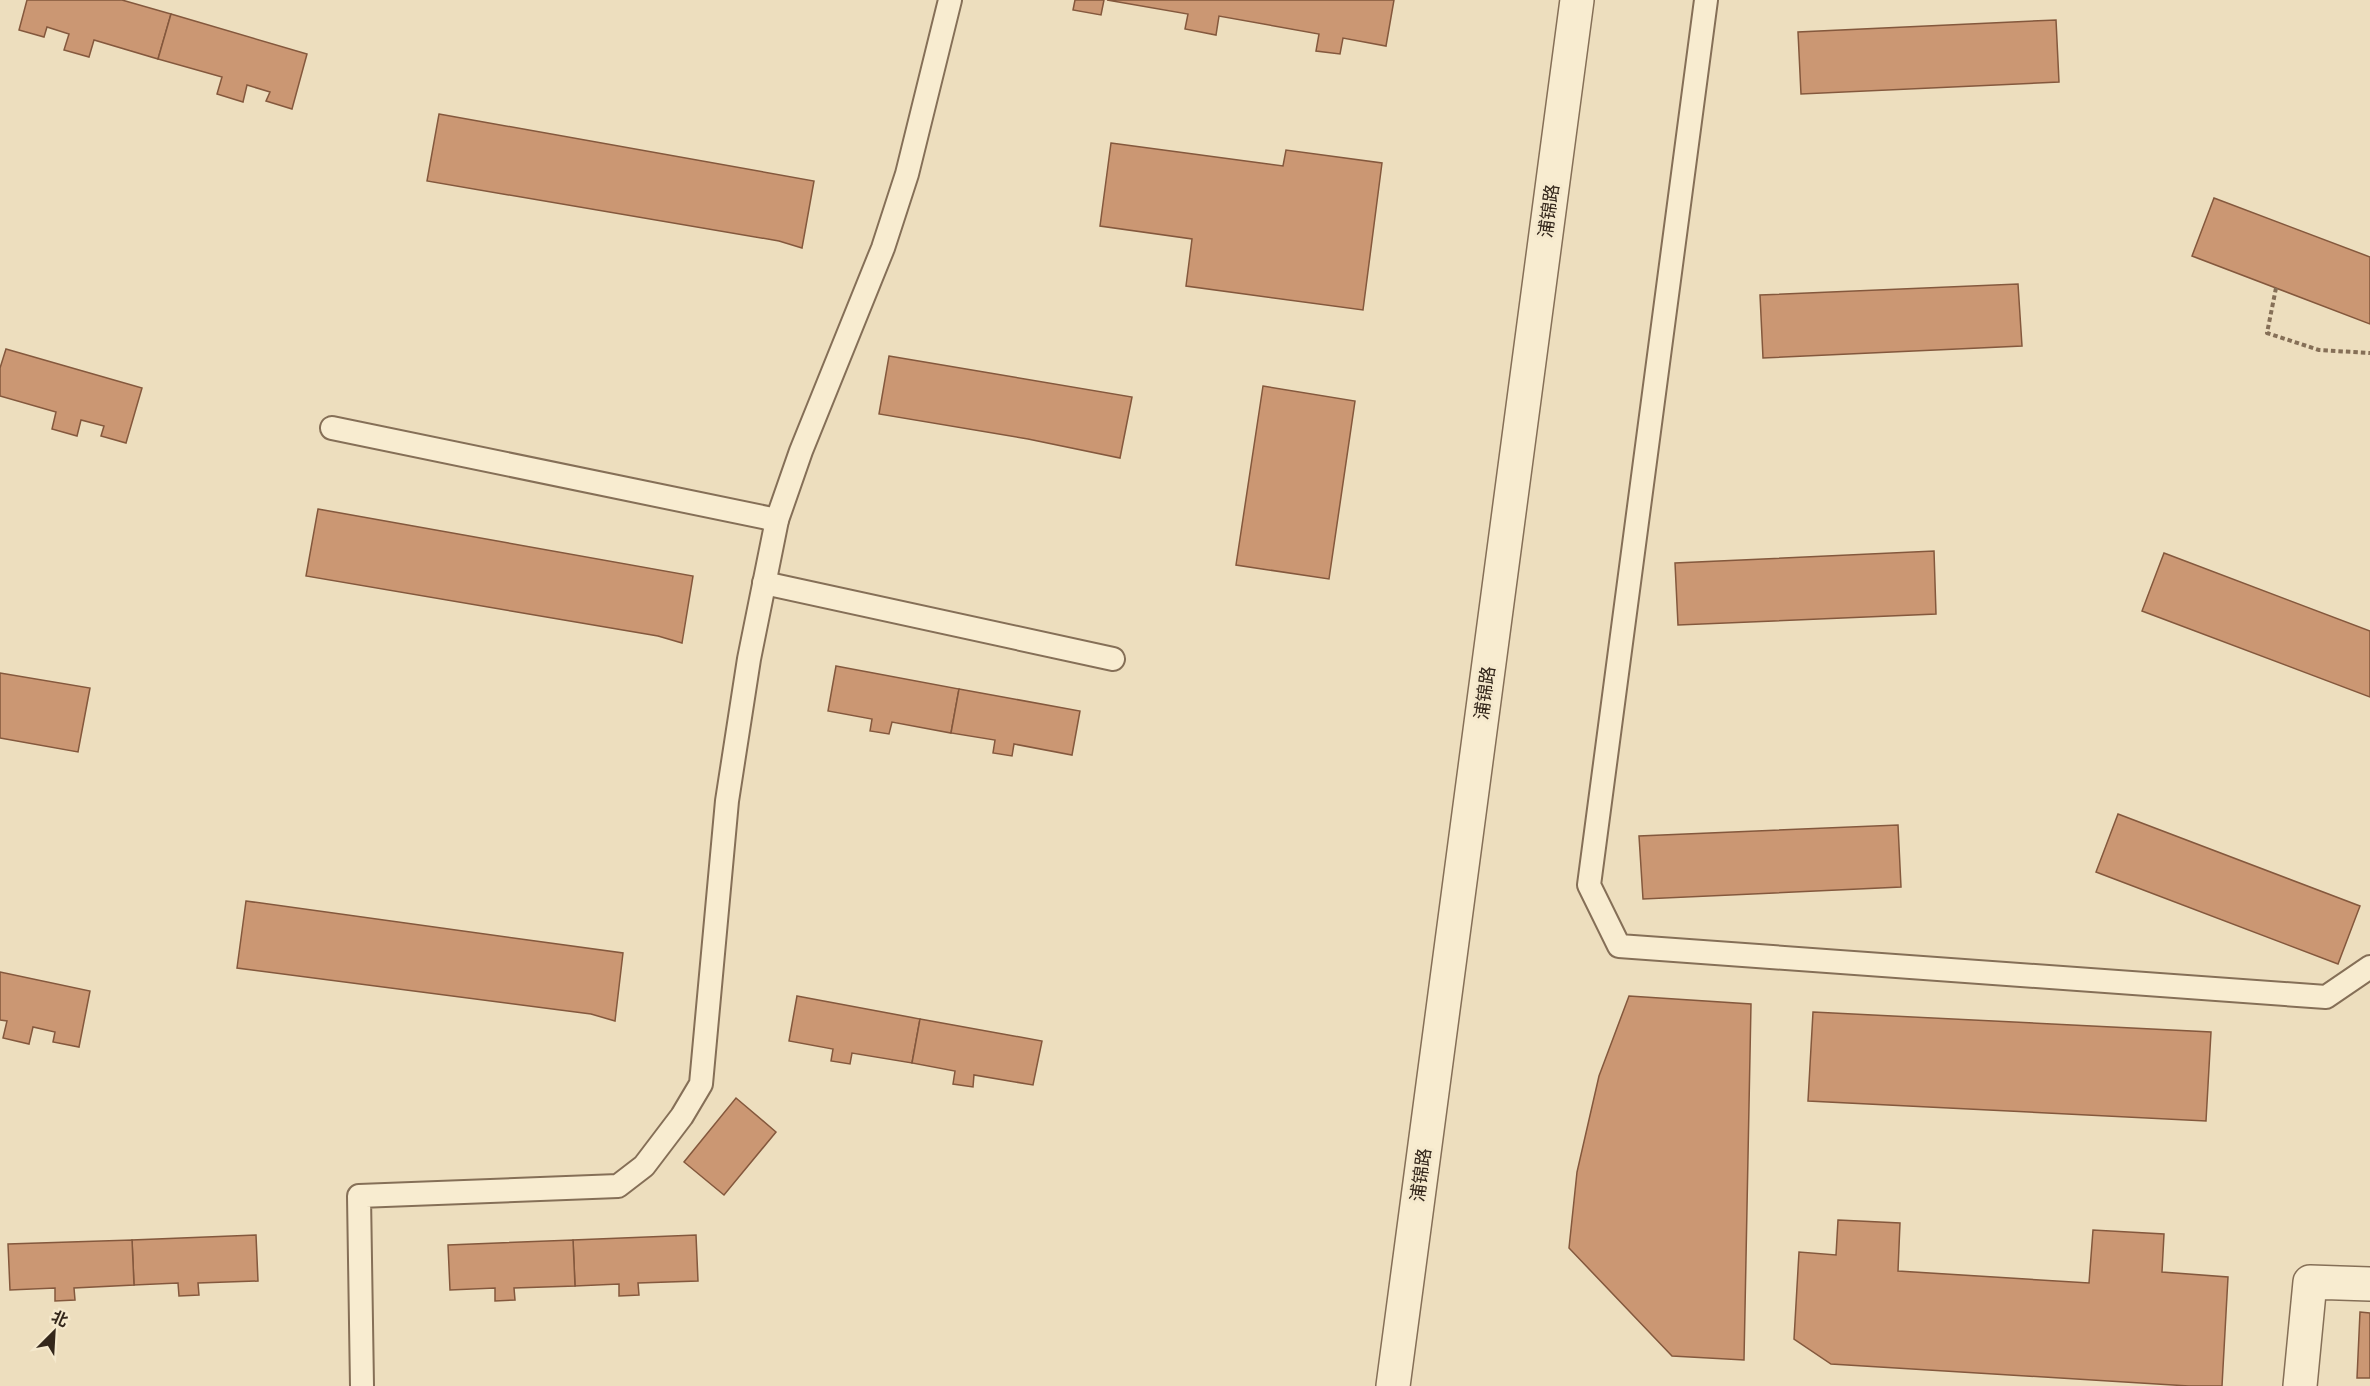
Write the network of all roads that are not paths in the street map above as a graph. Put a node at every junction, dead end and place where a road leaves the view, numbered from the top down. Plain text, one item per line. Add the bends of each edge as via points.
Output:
1 (950, 0) edge
2 (1577, 0) edge
3 (1706, 0) edge
4 (332, 428) dead end
5 (777, 520) junction
6 (764, 583) junction
7 (1113, 659) dead end
8 (2370, 967) edge
9 (2370, 1284) edge
10 (362, 1386) edge
11 (1393, 1386) edge
12 (2300, 1386) edge

1 - 5 lane via 907,174 883,248
2 - 11 street, 浦锦路
3 - 8 lane via 1589,885 1619,946 2326,998
4 - 5 lane
5 - 6 lane
6 - 7 lane
6 - 10 lane via 727,801 701,1084 644,1166 618,1186 359,1196
9 - 12 street via 2310,1282

